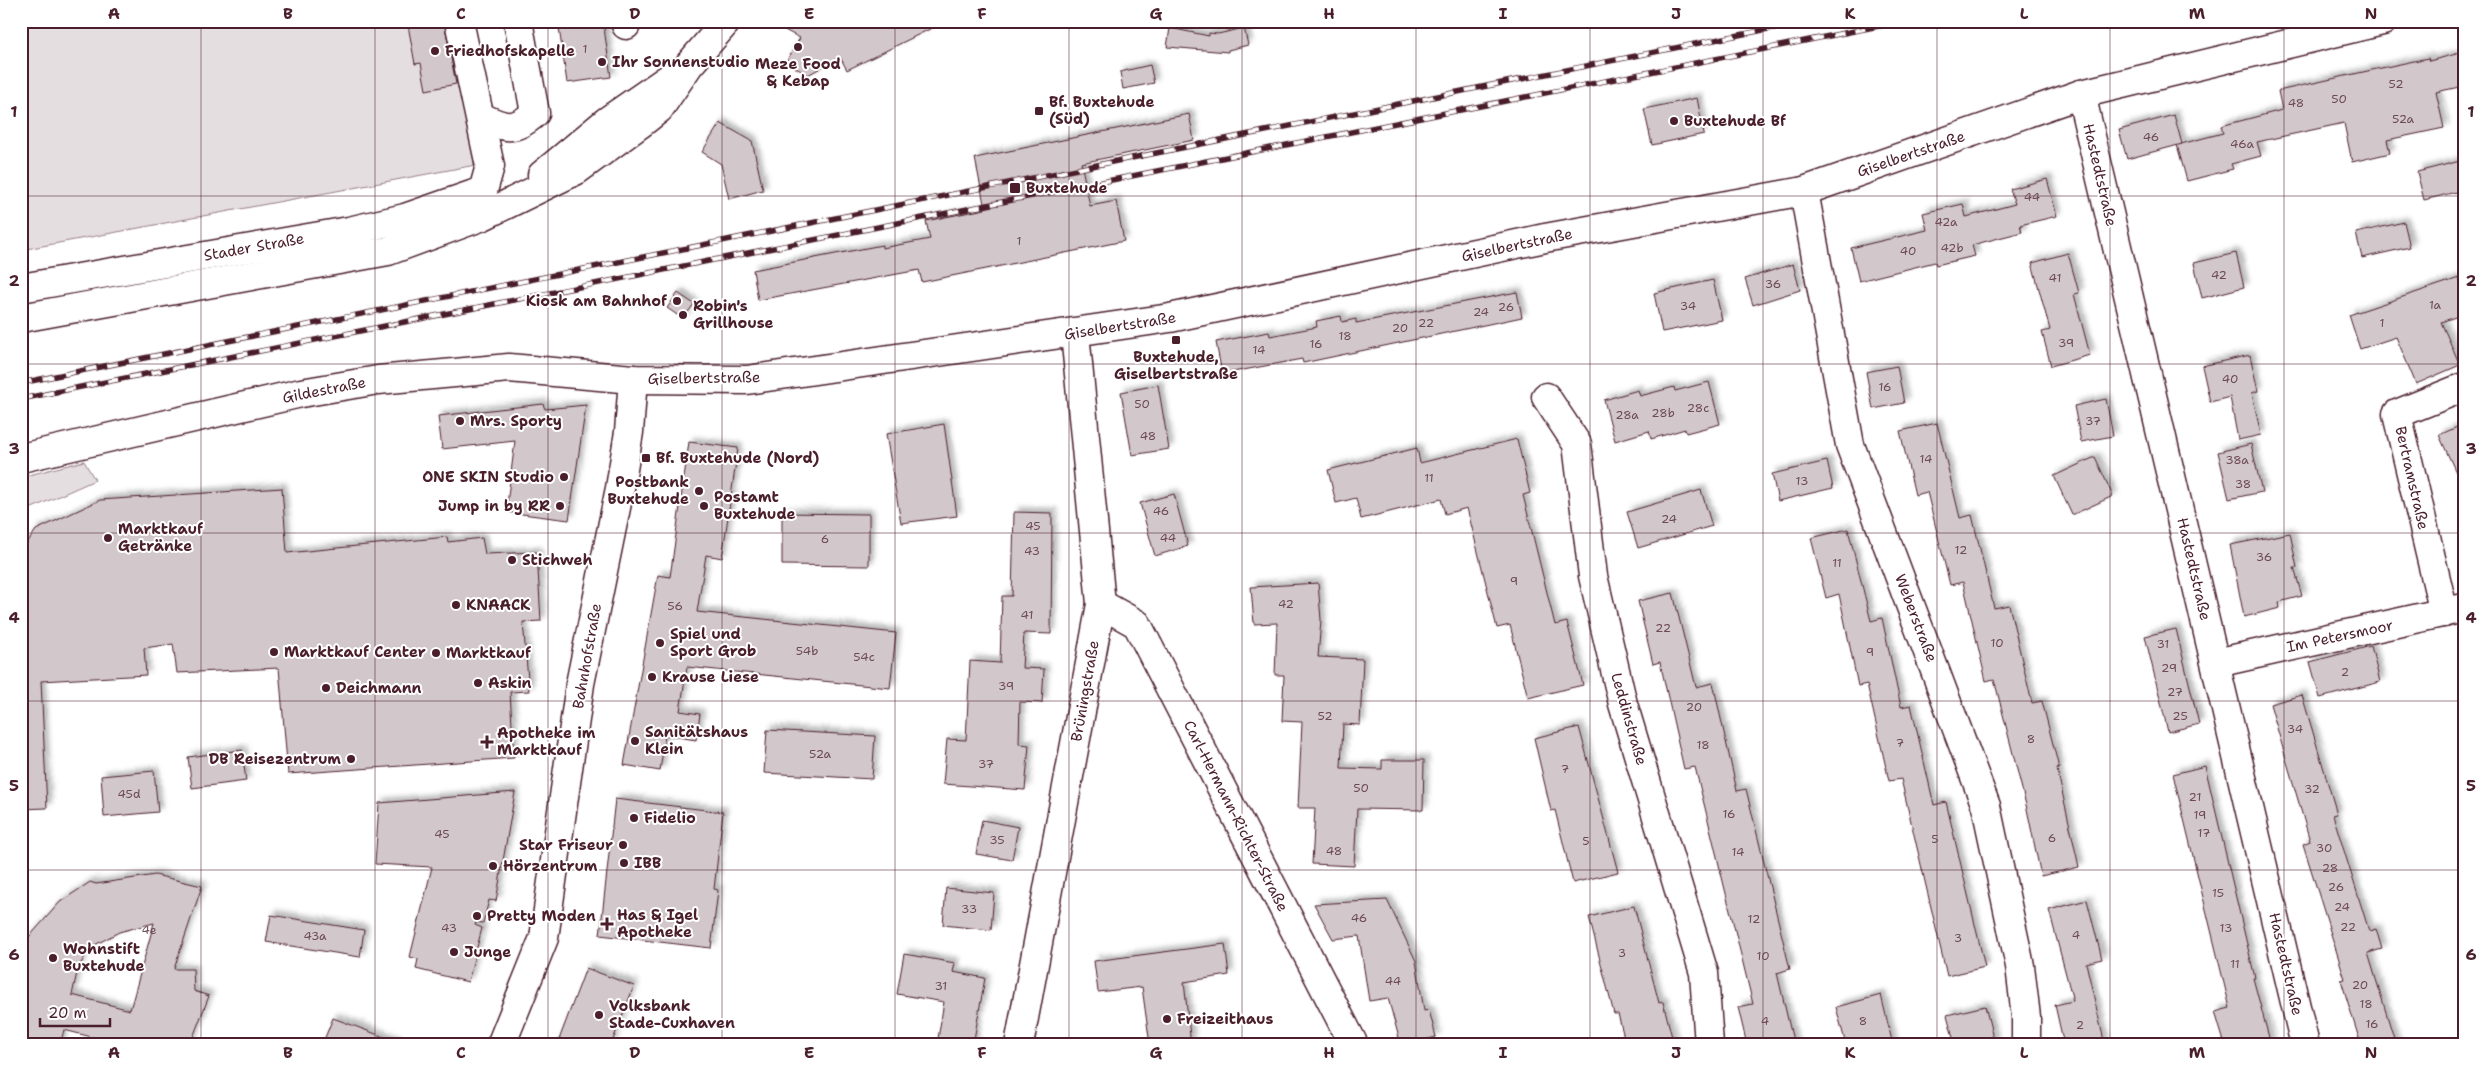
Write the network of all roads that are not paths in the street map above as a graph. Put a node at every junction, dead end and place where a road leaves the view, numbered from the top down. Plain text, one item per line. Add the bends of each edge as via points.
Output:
1 (459, 21) edge
2 (518, 21) edge
3 (727, 21) edge
4 (2383, 21) edge
5 (2081, 94) junction
6 (481, 117) junction
7 (1804, 192) junction
8 (494, 197) junction
9 (21, 288) edge
10 (21, 318) edge
11 (1075, 333) junction
12 (632, 379) junction
13 (2464, 387) edge
14 (1546, 397) dead end
15 (21, 458) edge
16 (1101, 604) junction
17 (2454, 610) edge
18 (2216, 662) junction
19 (501, 1045) edge
20 (1019, 1045) edge
21 (1354, 1045) edge
22 (1709, 1045) edge
23 (2026, 1045) edge
24 (2305, 1045) edge

1 - 6 street
2 - 6 street via 535,113 522,124 503,127
3 - 8 street via 689,65
4 - 5 street, Giselbertstraße
5 - 7 street, Giselbertstraße
5 - 18 street, Hastedtstraße
6 - 8 street
7 - 11 street, Giselbertstraße via 1545,238 1170,318
7 - 23 street, Weberstraße via 1850,446 1986,806 2020,966
8 - 9 street, Stader Straße via 349,231
8 - 10 street via 441,233 388,250
11 - 12 street, Giselbertstraße via 747,380
11 - 16 street, Brüningstraße
12 - 15 street, Gildestraße via 508,368 378,380 291,395
12 - 19 street, Bahnhofstraße via 629,432 580,684 544,938
13 - 17 street, Bertramstraße via 2397,414
14 - 22 street, Leddinstraße via 1577,444 1593,576 1623,704 1704,973
16 - 20 street, Brüningstraße
16 - 21 street, Carl-Hermann-Richter-Straße via 1137,624
17 - 18 street, Im Petersmoor
18 - 24 street, Hastedtstraße

